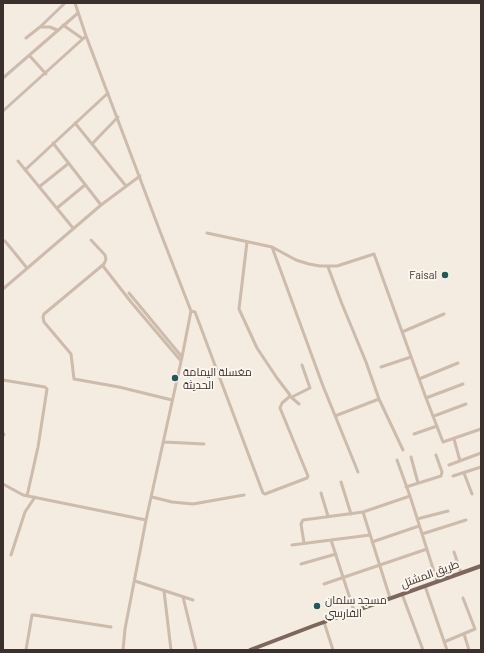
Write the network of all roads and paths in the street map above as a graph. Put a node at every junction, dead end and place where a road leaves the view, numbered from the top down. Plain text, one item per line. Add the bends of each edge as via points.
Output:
1 (65, 3) edge
2 (75, 3) edge
3 (78, 13) junction
4 (63, 25) junction
5 (40, 26) junction
6 (57, 30) junction
7 (26, 38) dead end
8 (84, 38) junction
9 (29, 55) junction
10 (46, 74) junction
11 (3, 78) edge
12 (108, 93) junction
13 (3, 110) edge
14 (118, 117) junction
15 (75, 123) junction
16 (53, 143) junction
17 (92, 144) junction
18 (18, 161) dead end
19 (69, 163) junction
20 (25, 170) junction
21 (140, 176) junction
22 (86, 185) junction
23 (39, 186) junction
24 (126, 186) junction
25 (101, 205) junction
26 (57, 208) junction
27 (73, 228) junction
28 (207, 233) dead end
29 (91, 240) dead end
30 (5, 241) dead end
31 (246, 242) junction
32 (272, 247) junction
33 (103, 266) junction
34 (328, 267) junction
35 (27, 268) junction
36 (3, 289) edge
37 (129, 293) dead end
38 (191, 310) junction
39 (444, 314) dead end
40 (402, 332) junction
41 (411, 356) junction
42 (182, 359) junction
43 (458, 363) dead end
44 (302, 365) dead end
45 (381, 367) dead end
46 (420, 379) junction
47 (3, 380) edge
48 (463, 384) dead end
49 (291, 396) junction
50 (426, 398) junction
51 (379, 399) junction
52 (172, 400) junction
53 (299, 404) dead end
54 (466, 404) dead end
55 (335, 416) junction
56 (434, 416) junction
57 (437, 426) junction
58 (481, 429) edge
59 (414, 434) dead end
60 (454, 439) junction
61 (164, 442) junction
62 (204, 444) dead end
63 (403, 450) dead end
64 (481, 453) edge
65 (436, 455) dead end
66 (411, 457) dead end
67 (397, 460) dead end
68 (460, 461) junction
69 (449, 465) dead end
70 (481, 467) edge
71 (358, 472) dead end
72 (464, 473) junction
73 (453, 476) dead end
74 (341, 482) dead end
75 (418, 483) junction
76 (3, 484) edge
77 (406, 487) junction
78 (321, 493) dead end
79 (472, 494) dead end
80 (244, 495) dead end
81 (27, 496) junction
82 (410, 496) junction
83 (35, 497) junction
84 (152, 497) junction
85 (448, 511) dead end
86 (363, 512) junction
87 (351, 514) junction
88 (328, 516) junction
89 (417, 519) junction
90 (146, 520) junction
91 (466, 520) dead end
92 (419, 526) junction
93 (422, 534) junction
94 (370, 535) junction
95 (331, 540) junction
96 (372, 542) junction
97 (304, 543) junction
98 (292, 545) dead end
99 (427, 549) junction
100 (454, 552) dead end
101 (336, 554) junction
102 (11, 555) dead end
103 (301, 564) dead end
104 (379, 565) junction
105 (481, 566) edge
106 (461, 573) junction
107 (343, 577) junction
108 (135, 581) junction
109 (436, 581) junction
110 (324, 584) dead end
111 (425, 586) junction
112 (164, 591) junction
113 (402, 594) junction
114 (183, 597) junction
115 (390, 598) junction
116 (464, 598) dead end
117 (193, 600) dead end
118 (354, 611) junction
119 (324, 622) junction
120 (111, 627) dead end
121 (464, 634) junction
122 (444, 642) junction
123 (26, 650) edge
124 (123, 650) edge
125 (171, 650) edge
126 (196, 650) edge
127 (250, 650) edge
128 (333, 650) edge
129 (423, 650) edge
130 (447, 650) edge
131 (469, 650) edge

1 - 5 street
2 - 3 street
3 - 4 street
3 - 8 street
4 - 6 street
4 - 8 street
5 - 6 street
5 - 7 street
6 - 9 street
8 - 10 street
8 - 12 street
9 - 10 street
9 - 11 street
10 - 13 street
12 - 14 street
12 - 15 street
14 - 17 street
14 - 21 street
15 - 16 street
15 - 17 street
16 - 19 street
16 - 20 street
17 - 24 street
18 - 20 street
19 - 22 street
19 - 23 street
20 - 23 street
21 - 24 street
21 - 38 street
22 - 25 street
22 - 26 street
23 - 26 street
24 - 25 street
25 - 27 street
26 - 27 street
27 - 35 street
28 - 31 street
29 - 33 street via 105,255
30 - 35 street
31 - 32 street
31 - 49 street via 239,309 256,348
32 - 34 street via 296,260
32 - 55 street
33 - 42 street
33 - 52 street via 43,315 44,322 71,354 73,378
34 - 40 street via 346,264 374,254
34 - 51 street
35 - 36 street
37 - 42 street
38 - 42 street
38 - 49 street via 195,312 265,494 308,476 280,408 282,402
39 - 40 street
40 - 41 street
41 - 45 street
41 - 46 street
42 - 52 street
43 - 46 street
44 - 49 street via 310,388
46 - 50 street
47 - 81 street via 48,389
48 - 50 street
49 - 53 street
50 - 56 street
51 - 55 street
51 - 63 street
52 - 61 street
54 - 56 street
55 - 71 street
56 - 57 street
57 - 59 street
57 - 60 street via 443,442
58 - 60 street
60 - 68 street
61 - 62 street
61 - 84 street
64 - 68 street
65 - 75 street via 441,476
66 - 75 street
67 - 77 street
68 - 69 street
70 - 72 street
72 - 73 street
72 - 79 street
74 - 87 street
75 - 77 street
76 - 81 street
77 - 82 street
78 - 88 street
80 - 84 street via 192,504
81 - 83 street
82 - 86 street
82 - 89 street
83 - 90 street
83 - 102 street via 25,512
84 - 90 street
85 - 89 street
86 - 87 street
86 - 94 street
87 - 88 street
88 - 97 street via 301,522
89 - 92 street
90 - 108 street
91 - 93 street
92 - 93 street
92 - 96 street
93 - 99 street
94 - 95 street
94 - 96 street
95 - 97 street
95 - 101 street
96 - 104 street
97 - 98 street
99 - 104 street
99 - 109 street
100 - 106 street
101 - 103 street
101 - 107 street
104 - 107 street
104 - 115 street
105 - 106 main road, طريق المشتل
106 - 109 main road, طريق المشتل
107 - 110 street
107 - 118 street
108 - 112 street
108 - 124 street
109 - 111 main road, طريق المشتل
111 - 113 main road, طريق المشتل
111 - 122 street
112 - 114 street
112 - 125 street
113 - 115 main road, طريق المشتل
113 - 129 street
114 - 117 street
114 - 126 street
115 - 118 main road, طريق المشتل
116 - 121 street via 475,627
118 - 119 main road, طريق المشتل
119 - 127 main road, طريق المشتل
119 - 128 street
120 - 123 street via 32,615
121 - 122 street
121 - 131 street
122 - 130 street

